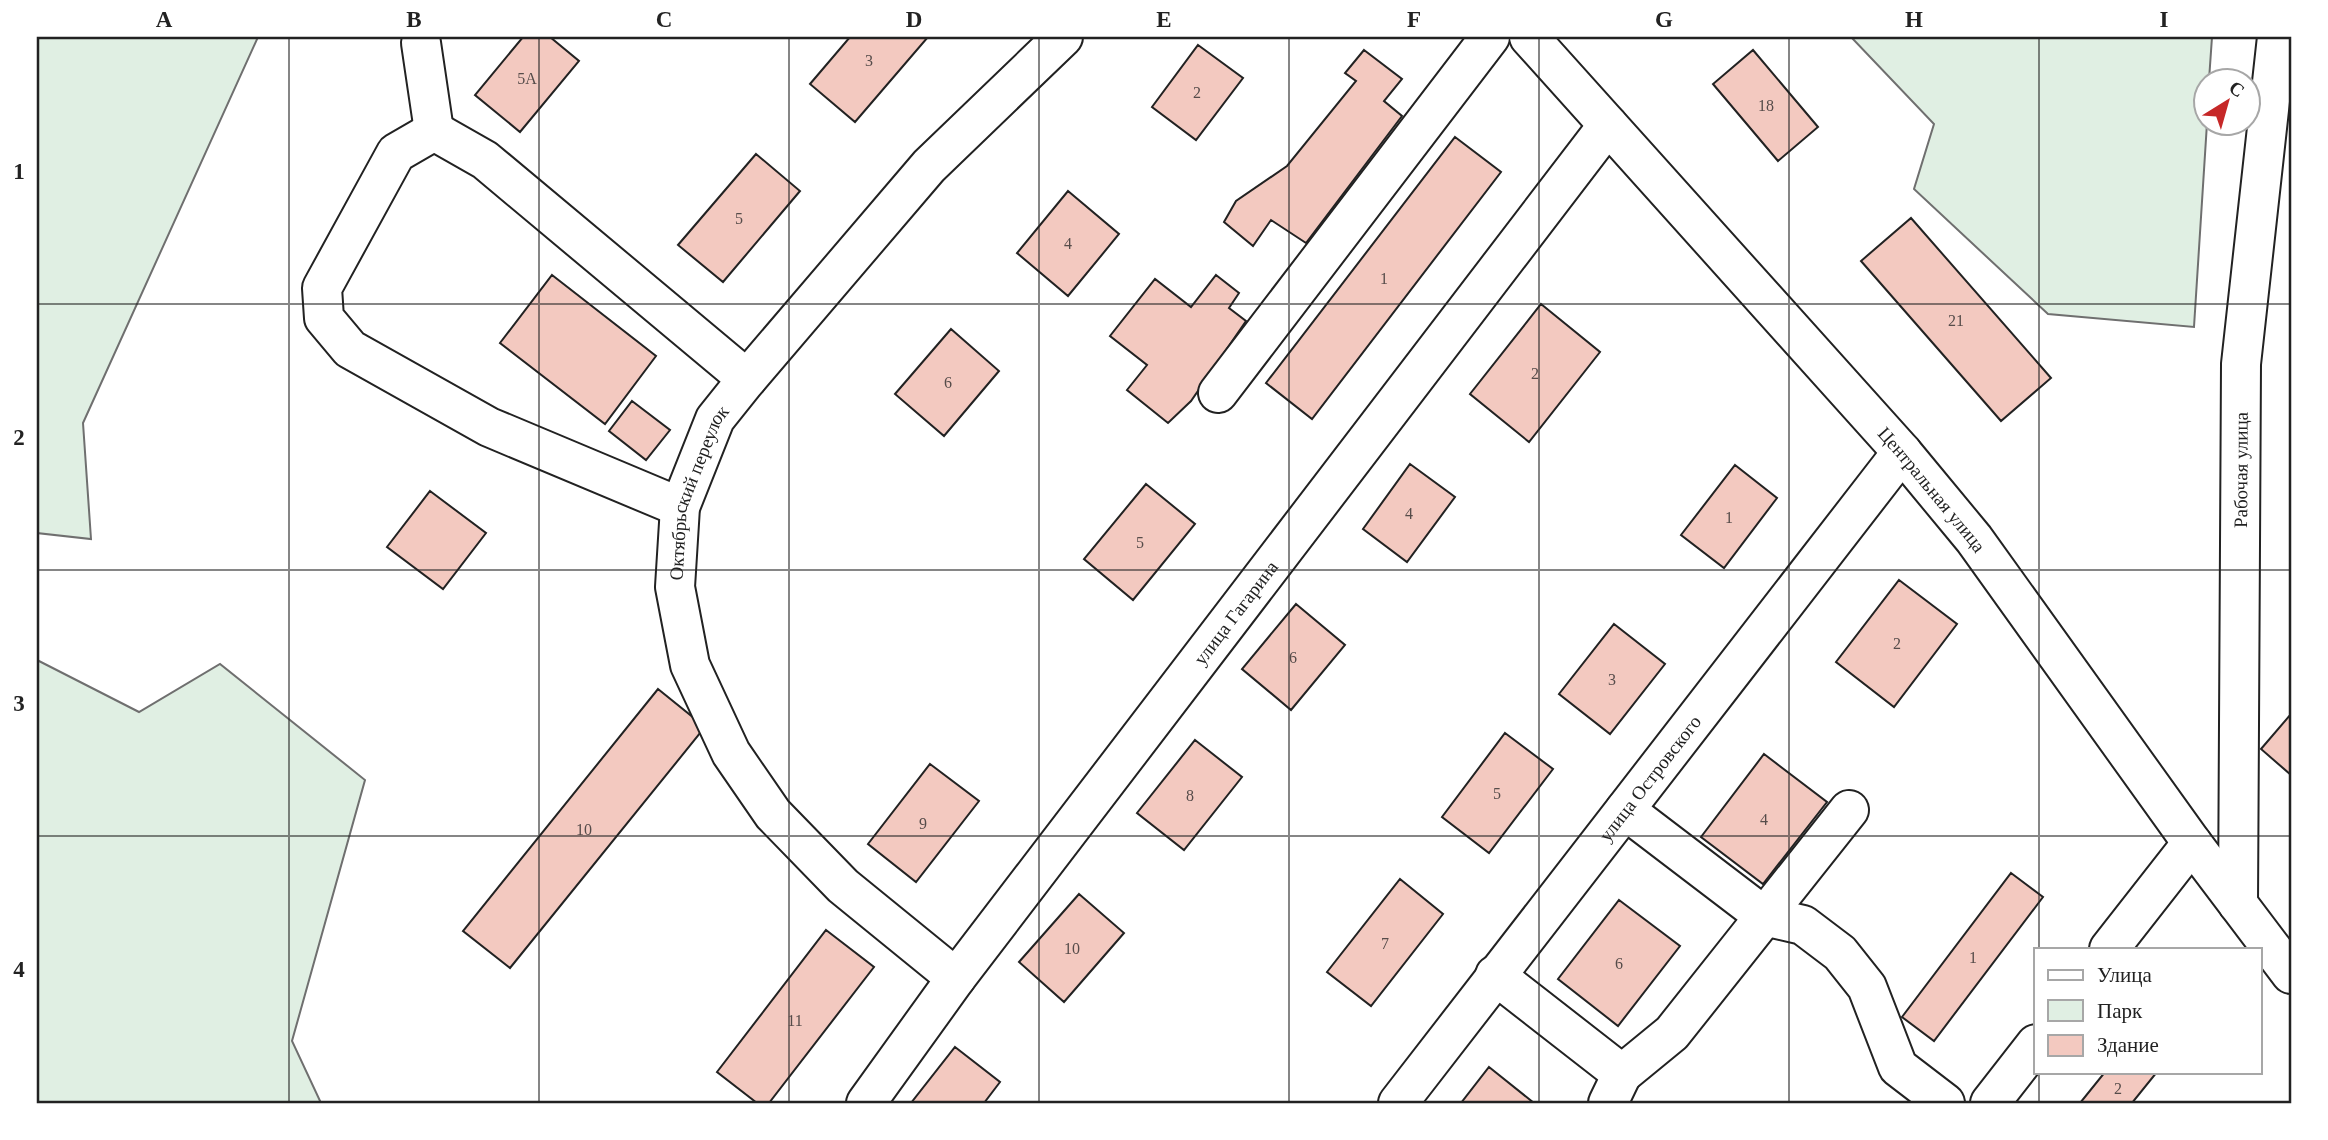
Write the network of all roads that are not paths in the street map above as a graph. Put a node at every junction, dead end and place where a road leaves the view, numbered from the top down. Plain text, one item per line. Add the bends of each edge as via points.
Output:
1 (1063, 37) edge
2 (1490, 37) edge
3 (1530, 37) edge
4 (2277, 37) edge
5 (421, 43) dead end
6 (1608, 125) junction
7 (434, 131) junction
8 (747, 379) junction
9 (1218, 393) dead end
10 (1902, 452) junction
11 (680, 507) junction
12 (1625, 810) junction
13 (1849, 810) dead end
14 (2192, 844) junction
15 (2238, 904) junction
16 (1764, 916) junction
17 (2110, 948) edge
18 (2291, 974) edge
19 (1495, 975) junction
20 (956, 978) junction
21 (2034, 1047) edge
22 (1615, 1089) edge
23 (866, 1103) edge
24 (1398, 1103) edge
25 (1945, 1103) edge
26 (1990, 1103) edge

1 - 8 street, Октябрьский переулок via 929,166
2 - 9 street
3 - 6 street, Центральная улица
4 - 15 street, Рабочая улица via 2241,364
5 - 7 street
6 - 10 street, Центральная улица
6 - 20 street, улица Гагарина
7 - 8 street via 485,160
7 - 11 street via 396,153 322,288 324,318 350,349 489,427
8 - 11 street, Октябрьский переулок via 715,419
10 - 12 street, улица Островского
10 - 14 street, Центральная улица via 1974,540
11 - 20 street, Октябрьский переулок via 675,587 690,665 731,753 774,814 843,886
12 - 16 street
12 - 19 street, улица Островского
13 - 16 street
14 - 15 street, Центральная улица
14 - 17 street
15 - 18 street, Центральная улица
16 - 22 street via 1672,1033
16 - 25 street via 1803,925 1840,953 1867,987 1898,1067
19 - 22 street
19 - 24 street, улица Островского
20 - 23 street, улица Гагарина
21 - 26 street

